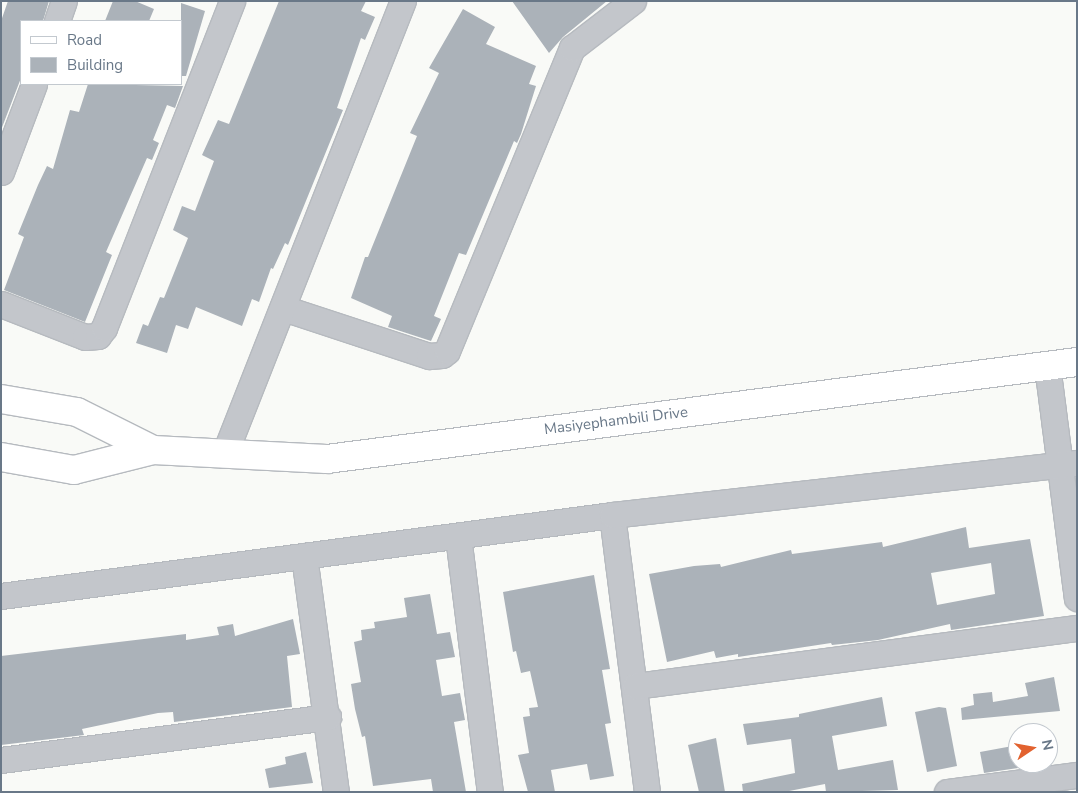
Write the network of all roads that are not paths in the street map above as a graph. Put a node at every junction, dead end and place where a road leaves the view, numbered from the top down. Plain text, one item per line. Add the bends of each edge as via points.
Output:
1 (64, 1) edge
2 (232, 1) edge
3 (403, 1) edge
4 (633, 1) edge
5 (57, 20) edge
6 (34, 85) edge
7 (1, 172) edge
8 (1, 304) edge
9 (283, 308) junction
10 (1077, 362) edge
11 (1047, 365) junction
12 (1, 399) edge
13 (153, 450) junction
14 (224, 455) junction
15 (1, 457) edge
16 (1067, 464) edge
17 (612, 515) junction
18 (458, 536) junction
19 (304, 556) junction
20 (1, 596) edge
21 (1077, 598) edge
22 (1077, 628) edge
23 (635, 686) junction
24 (328, 717) junction
25 (1, 760) edge
26 (1077, 775) edge
27 (336, 792) edge
28 (490, 792) edge
29 (648, 792) edge
30 (947, 792) edge

1 - 5 street
2 - 8 street via 104,328 98,336 84,337
3 - 9 street
4 - 9 street via 572,48 447,351 442,355 429,356
6 - 7 street
9 - 14 street
10 - 11 main road, Masiyephambili Drive
11 - 14 main road, Masiyephambili Drive via 328,459
11 - 16 street
12 - 13 main road, Masiyephambili Drive via 77,412
13 - 14 main road, Masiyephambili Drive
13 - 15 main road, Masiyephambili Drive via 74,470
16 - 17 street
16 - 21 street
17 - 18 street
17 - 23 street
18 - 19 street
18 - 28 street
19 - 20 street
19 - 24 street
22 - 23 street
23 - 29 street
24 - 25 street
24 - 27 street
26 - 30 street

